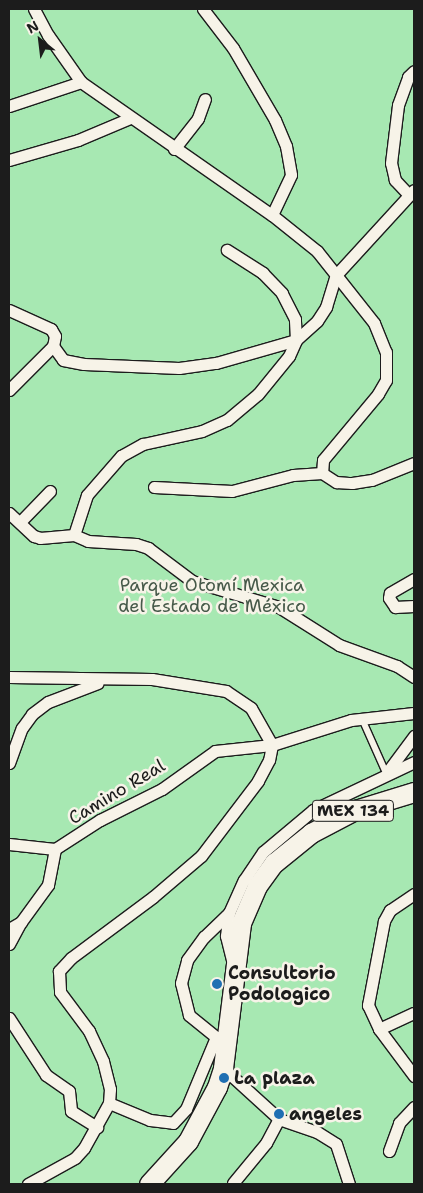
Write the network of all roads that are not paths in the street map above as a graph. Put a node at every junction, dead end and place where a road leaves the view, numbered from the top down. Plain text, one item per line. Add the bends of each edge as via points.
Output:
1 (34, 9) edge
2 (203, 9) edge
3 (414, 71) edge
4 (81, 82) junction
5 (205, 100) dead end
6 (9, 106) edge
7 (130, 118) junction
8 (174, 149) junction
9 (9, 160) edge
10 (412, 192) edge
11 (272, 216) junction
12 (227, 250) dead end
13 (336, 274) junction
14 (10, 312) edge
15 (296, 340) junction
16 (53, 346) junction
17 (9, 390) edge
18 (414, 462) edge
19 (322, 473) junction
20 (154, 487) dead end
21 (50, 490) dead end
22 (9, 513) edge
23 (20, 522) junction
24 (74, 535) junction
25 (414, 579) edge
26 (414, 606) edge
27 (9, 677) edge
28 (414, 677) edge
29 (104, 680) junction
30 (414, 713) edge
31 (362, 718) junction
32 (414, 736) edge
33 (272, 745) junction
34 (414, 762) edge
35 (9, 763) edge
36 (386, 772) junction
37 (414, 792) edge
38 (9, 844) edge
39 (56, 849) junction
40 (414, 894) edge
41 (229, 913) junction
42 (21, 922) junction
43 (9, 929) edge
44 (9, 944) edge
45 (235, 966) junction
46 (414, 1013) edge
47 (9, 1018) edge
48 (379, 1029) junction
49 (221, 1038) junction
50 (223, 1068) junction
51 (414, 1076) edge
52 (109, 1103) junction
53 (414, 1108) edge
54 (279, 1120) junction
55 (96, 1127) junction
56 (389, 1151) dead end
57 (233, 1183) edge
58 (28, 1184) edge
59 (149, 1184) edge
60 (349, 1184) edge

1 - 4 street
2 - 11 street via 233,48 275,120 286,146 291,175
3 - 10 street via 408,77 398,105 391,163 395,180
4 - 6 street
4 - 7 street
5 - 8 street via 198,118
7 - 8 street
7 - 9 street via 78,140
8 - 11 street
10 - 13 street
11 - 13 street via 317,251
12 - 15 street via 263,273 282,293 295,319
13 - 15 street via 326,308
13 - 19 street via 374,323 386,352 388,368 378,394 323,460
14 - 16 street via 51,329 55,336
15 - 16 street via 216,363 160,369 72,362 58,355
15 - 24 street via 290,356 273,377 227,420 202,431 143,444 121,456 87,495
16 - 17 street
18 - 19 street via 372,480 352,483 336,482
19 - 20 street via 293,475 232,491
21 - 23 street
22 - 23 street
23 - 24 street via 40,538
24 - 28 street via 88,540 148,548 192,581 292,612 339,645 397,666
25 - 26 street via 390,594 389,598 395,607
27 - 29 street
29 - 33 street via 152,679 234,694 260,720
29 - 35 street via 70,692 32,714 22,728
30 - 31 street, Camino Real
31 - 33 street, Camino Real
31 - 36 lane
32 - 36 street
33 - 39 street, Camino Real via 215,751 162,790 100,820
33 - 52 street via 269,760 258,781 200,856 153,897 70,958 59,971 60,992 89,1032 103,1061 110,1089
34 - 36 street
36 - 41 street via 313,810 285,831 263,852 244,880
37 - 45 main road, MEX 134 via 354,810 296,843 274,863 248,905
38 - 39 street
39 - 42 street via 48,885
40 - 48 street via 390,910 384,921 368,1005
41 - 45 street via 226,936
41 - 49 street via 186,960 181,983 189,1015
42 - 43 street
42 - 44 street
45 - 49 main road, MEX 134
46 - 48 street
47 - 55 street via 46,1075 69,1091 71,1111
48 - 51 street
49 - 50 main road, MEX 134
49 - 52 street via 186,1109 173,1123 150,1120
50 - 54 street
50 - 59 main road, MEX 134 via 201,1122 172,1162
52 - 55 street
53 - 56 street via 399,1123
54 - 57 street via 261,1149
54 - 60 street via 317,1132 336,1144
55 - 58 street via 75,1158

